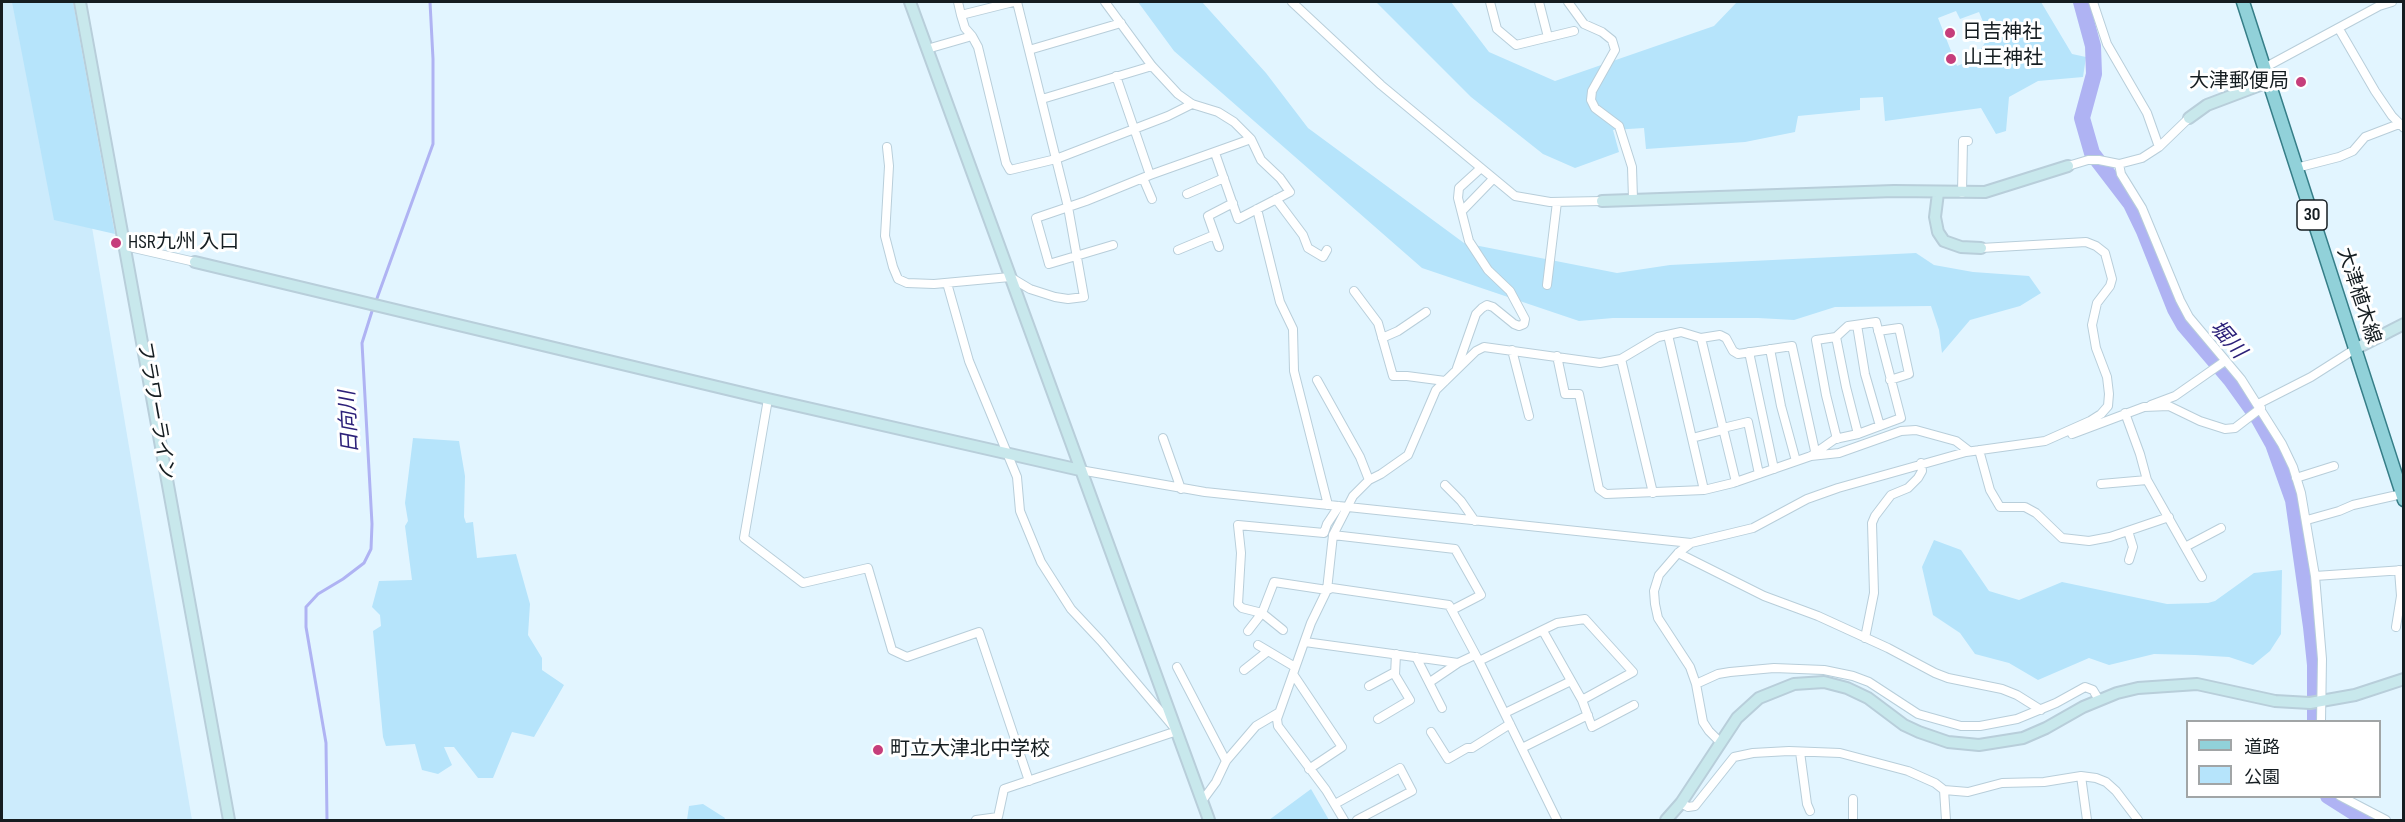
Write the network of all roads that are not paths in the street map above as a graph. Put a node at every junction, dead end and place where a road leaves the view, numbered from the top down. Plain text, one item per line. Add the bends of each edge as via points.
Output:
1 (80, 2) edge
2 (910, 2) edge
3 (958, 2) edge
4 (1015, 2) edge
5 (1105, 2) edge
6 (1292, 2) edge
7 (1490, 2) edge
8 (1539, 2) edge
9 (2093, 2) edge
10 (2243, 2) edge
11 (2392, 2) edge
12 (1569, 3) edge
13 (961, 15) junction
14 (1121, 23) junction
15 (2339, 29) junction
16 (1574, 31) dead end
17 (972, 36) junction
18 (1548, 37) junction
19 (927, 49) junction
20 (1029, 50) junction
21 (1152, 66) junction
22 (2264, 68) junction
23 (1116, 76) junction
24 (2268, 82) junction
25 (1042, 99) junction
26 (1192, 104) junction
27 (2189, 118) joint
28 (2401, 126) edge
29 (1134, 129) junction
30 (1251, 139) junction
31 (1968, 141) dead end
32 (887, 147) dead end
33 (2159, 147) junction
34 (1215, 153) junction
35 (1056, 159) junction
36 (2119, 164) junction
37 (2068, 166) joint
38 (1481, 168) junction
39 (2296, 168) junction
40 (1147, 177) junction
41 (1224, 178) junction
42 (1493, 179) junction
43 (1938, 193) junction
44 (1962, 193) junction
45 (1186, 194) dead end
46 (1152, 199) dead end
47 (1276, 199) junction
48 (1633, 199) junction
49 (1602, 201) joint
50 (1557, 202) junction
51 (1233, 203) junction
52 (1068, 207) junction
53 (1257, 209) junction
54 (1462, 210) junction
55 (1214, 235) junction
56 (1113, 245) dead end
57 (125, 246) junction
58 (1219, 247) dead end
59 (1981, 248) joint
60 (1178, 250) dead end
61 (1077, 256) junction
62 (1323, 257) dead end
63 (195, 262) joint
64 (1010, 277) junction
65 (948, 282) junction
66 (1547, 285) dead end
67 (1354, 291) dead end
68 (1426, 312) dead end
69 (2403, 324) edge
70 (1857, 325) junction
71 (1878, 332) junction
72 (1668, 335) junction
73 (1836, 337) junction
74 (1382, 338) junction
75 (1701, 338) junction
76 (1770, 349) junction
77 (2355, 349) junction
78 (1512, 350) junction
79 (1749, 352) junction
80 (1557, 356) junction
81 (1621, 359) junction
82 (2225, 361) junction
83 (1457, 369) junction
84 (1317, 380) dead end
85 (1890, 380) junction
86 (1444, 381) junction
87 (768, 399) junction
88 (2260, 406) junction
89 (2144, 407) junction
90 (2125, 413) junction
91 (1529, 416) dead end
92 (1880, 426) junction
93 (1723, 429) junction
94 (1858, 434) junction
95 (2062, 435) junction
96 (1163, 438) dead end
97 (1692, 438) junction
98 (1837, 439) junction
99 (1979, 450) junction
100 (1969, 451) junction
101 (1007, 453) junction
102 (1813, 454) junction
103 (1796, 461) junction
104 (1921, 464) junction
105 (2334, 466) dead end
106 (1774, 468) junction
107 (1080, 470) junction
108 (1760, 474) junction
109 (2296, 478) junction
110 (1369, 480) junction
111 (2147, 480) junction
112 (1736, 482) junction
113 (2101, 484) dead end
114 (1445, 485) dead end
115 (1181, 489) junction
116 (1704, 490) junction
117 (1653, 493) junction
118 (2402, 497) edge
119 (1328, 505) junction
120 (1343, 507) junction
121 (2169, 517) junction
122 (2307, 520) junction
123 (1474, 521) junction
124 (2221, 528) dead end
125 (2128, 531) junction
126 (1333, 535) junction
127 (1691, 543) junction
128 (2185, 547) junction
129 (1678, 554) junction
130 (2129, 560) dead end
131 (2401, 570) edge
132 (2315, 576) junction
133 (2202, 577) dead end
134 (1327, 590) junction
135 (1452, 610) junction
136 (1262, 613) junction
137 (2396, 627) dead end
138 (1283, 630) dead end
139 (1248, 631) dead end
140 (1543, 631) junction
141 (1865, 638) junction
142 (1305, 642) junction
143 (1258, 645) dead end
144 (1268, 651) junction
145 (1396, 654) junction
146 (1416, 657) junction
147 (1477, 658) junction
148 (1458, 663) junction
149 (1177, 667) dead end
150 (1244, 670) dead end
151 (1294, 671) junction
152 (1395, 672) junction
153 (2403, 679) edge
154 (1571, 681) junction
155 (1430, 682) junction
156 (1696, 684) junction
157 (1369, 686) dead end
158 (1582, 700) junction
159 (2099, 700) junction
160 (2317, 702) junction
161 (1634, 705) dead end
162 (1442, 708) dead end
163 (2041, 710) junction
164 (1278, 713) junction
165 (1505, 713) junction
166 (1588, 716) junction
167 (1378, 719) dead end
168 (2321, 720) edge
169 (1510, 724) junction
170 (1177, 731) junction
171 (1431, 732) dead end
172 (1721, 743) junction
173 (1522, 748) junction
174 (1800, 752) junction
175 (1226, 761) junction
176 (1309, 769) junction
177 (2081, 776) junction
178 (1029, 781) junction
179 (1944, 790) junction
180 (2344, 798) edge
181 (1853, 799) dead end
182 (1202, 801) junction
183 (1681, 803) junction
184 (1335, 804) junction
185 (1810, 811) dead end
186 (229, 820) edge
187 (975, 820) edge
188 (1209, 820) edge
189 (1344, 820) edge
190 (1357, 820) edge
191 (1557, 820) edge
192 (1665, 820) edge
193 (1853, 820) edge
194 (1946, 820) edge
195 (2087, 820) edge
196 (2138, 820) edge
197 (2386, 820) edge

1 - 57 street, フラワーライン
2 - 19 street
3 - 13 street
4 - 13 street
4 - 20 street
5 - 14 street
6 - 38 street via 1381,85
7 - 18 street via 1497,29 1516,45
8 - 18 street
9 - 33 street via 2107,44 2147,113
10 - 22 main road, 大津植木線 / 30
11 - 15 street
12 - 48 street via 1584,24 1612,40 1615,50 1591,100 1595,108 1619,126 1632,167
13 - 17 street via 964,28
14 - 20 street
14 - 21 street
15 - 22 street
15 - 28 street via 2375,91
16 - 18 street
17 - 19 street
17 - 35 street via 1010,170
19 - 64 street
20 - 25 street
21 - 23 street
21 - 26 street
22 - 24 main road, 大津植木線 / 30
23 - 25 street
23 - 29 street
24 - 27 street via 2207,105
24 - 39 main road, 大津植木線 / 30
25 - 35 street
26 - 29 street
26 - 30 street via 1218,112
27 - 33 street
28 - 39 street via 2366,137 2353,151 2339,157
29 - 35 street
29 - 40 street
30 - 34 street
30 - 47 street via 1261,160 1290,192
31 - 44 street via 1963,141
32 - 65 street via 885,236 895,275 907,282
33 - 36 street via 2142,158
34 - 40 street
34 - 41 street
35 - 52 street
36 - 37 street via 2088,160
36 - 82 street via 2180,300
37 - 44 street via 1985,192
38 - 42 street
38 - 54 street via 1460,188
39 - 77 main road, 大津植木線 / 30
40 - 46 street
40 - 52 street
41 - 45 street
41 - 51 street
42 - 50 street via 1515,196
42 - 54 street
43 - 44 street
43 - 48 street
43 - 59 street via 1935,217 1944,241
47 - 53 street
47 - 62 street via 1308,248
48 - 49 street
49 - 50 street
50 - 66 street
51 - 53 street via 1238,219
51 - 55 street via 1208,216
52 - 61 street
52 - 61 street via 1036,218 1049,264
53 - 119 street via 1280,302 1293,329 1294,371
54 - 83 street via 1468,241 1488,270 1510,291 1525,319 1519,326 1493,307 1482,308 1476,314
55 - 58 street
55 - 60 street
56 - 61 street
57 - 63 street
57 - 186 street, フラワーライン
59 - 95 street via 2086,242 2104,253 2112,279 2097,303 2092,325 2107,377 2108,406 2101,414
61 - 64 street via 1084,297 1054,297
63 - 87 street
64 - 65 street
64 - 107 street
65 - 101 street via 969,361
67 - 74 street via 1378,323
68 - 74 street
69 - 77 street
70 - 71 street via 1876,322
70 - 73 street via 1848,326
70 - 92 street
71 - 85 street
71 - 85 street via 1899,327 1909,374
72 - 75 street via 1681,332
72 - 81 street
72 - 97 street
73 - 94 street
73 - 98 street via 1816,340
74 - 86 street via 1393,376
75 - 79 street via 1720,335 1738,354
75 - 93 street
76 - 79 street
76 - 102 street via 1792,346
76 - 103 street
77 - 88 street
77 - 118 main road, 大津植木線 / 30
78 - 80 street
78 - 83 street via 1484,347
78 - 91 street
79 - 106 street
80 - 81 street via 1600,363
80 - 117 street via 1565,394 1579,394 1599,489 1606,494
81 - 117 street
82 - 88 street
82 - 89 street via 2175,396
83 - 86 street
84 - 110 street
85 - 92 street via 1900,418
86 - 110 street via 1436,390 1408,455
87 - 101 street
87 - 178 street via 744,538 803,583 868,568 892,650 907,657 979,632
88 - 89 street via 2235,428 2225,429 2169,406
88 - 109 street
89 - 90 street
90 - 95 street via 2077,433
90 - 111 street
92 - 94 street
93 - 97 street
93 - 108 street via 1748,422
93 - 112 street
94 - 98 street
95 - 99 street via 2019,446
96 - 115 street
97 - 116 street
98 - 102 street
99 - 100 street
99 - 125 street via 1990,490 2000,507 2025,507 2062,538 2076,541
100 - 102 street via 1956,441 1916,430 1884,436 1839,453
100 - 104 street
101 - 107 street
101 - 170 street via 1019,488 1020,511 1041,562 1071,609
102 - 103 street
103 - 106 street
104 - 127 street via 1822,493 1753,528
104 - 141 street via 1918,478 1908,488 1891,495 1872,523 1874,593
105 - 109 street
106 - 108 street
107 - 115 street
107 - 170 street
108 - 112 street
109 - 122 street
110 - 120 street
111 - 113 street
111 - 121 street
112 - 116 street
114 - 123 street
115 - 119 street
116 - 117 street
118 - 122 street via 2353,505
119 - 120 street
120 - 123 street
120 - 126 street
120 - 136 street via 1324,533 1238,525 1238,604
121 - 125 street
121 - 128 street
122 - 132 street
123 - 127 street
124 - 128 street
125 - 130 street via 2133,547
126 - 134 street
126 - 135 street via 1455,549 1481,595
127 - 129 street
128 - 133 street
129 - 141 street via 1764,596
129 - 156 street via 1659,575 1655,604 1658,618
131 - 132 street
131 - 137 street
132 - 160 street via 2322,659
134 - 135 street via 1449,605
134 - 136 street via 1274,582
134 - 142 street
135 - 147 street
136 - 138 street
136 - 139 street
140 - 147 street
140 - 154 street
140 - 158 street via 1557,623 1585,619 1633,672
141 - 163 street via 1935,673 2002,689
142 - 145 street
142 - 151 street
143 - 144 street
144 - 150 street
144 - 151 street
145 - 146 street
145 - 152 street
146 - 148 street
146 - 155 street
147 - 148 street
147 - 165 street
148 - 155 street
149 - 175 street
151 - 164 street
151 - 176 street via 1342,747
152 - 157 street
152 - 167 street via 1410,700
153 - 160 street via 2355,695
154 - 158 street
154 - 165 street
155 - 162 street
156 - 163 street via 1718,674 1801,668 1853,676 1884,690 1918,714 1962,726 1997,724
156 - 172 street via 1703,722
158 - 166 street
159 - 160 street via 2138,688 2188,684 2275,701
159 - 163 street via 2093,690 2085,687
159 - 172 street via 2023,738 1992,745 1964,745 1904,725 1868,698 1847,688 1805,682 1760,698 1737,718
160 - 168 street
161 - 166 street via 1592,727
164 - 175 street via 1256,726
164 - 176 street via 1278,726
165 - 169 street
166 - 173 street
169 - 171 street via 1448,759
169 - 173 street
170 - 178 street
170 - 182 street
172 - 183 street
173 - 191 street
174 - 179 street via 1840,753 1880,763 1908,771
174 - 183 street via 1753,753 1734,758 1695,806
174 - 185 street
175 - 182 street
176 - 184 street
177 - 179 street via 2002,783 1968,792
177 - 195 street
177 - 196 street via 2106,782
178 - 187 street via 1004,789 998,817
179 - 194 street
180 - 197 street
181 - 193 street
182 - 188 street
183 - 192 street
184 - 189 street
184 - 190 street via 1400,768 1412,790

